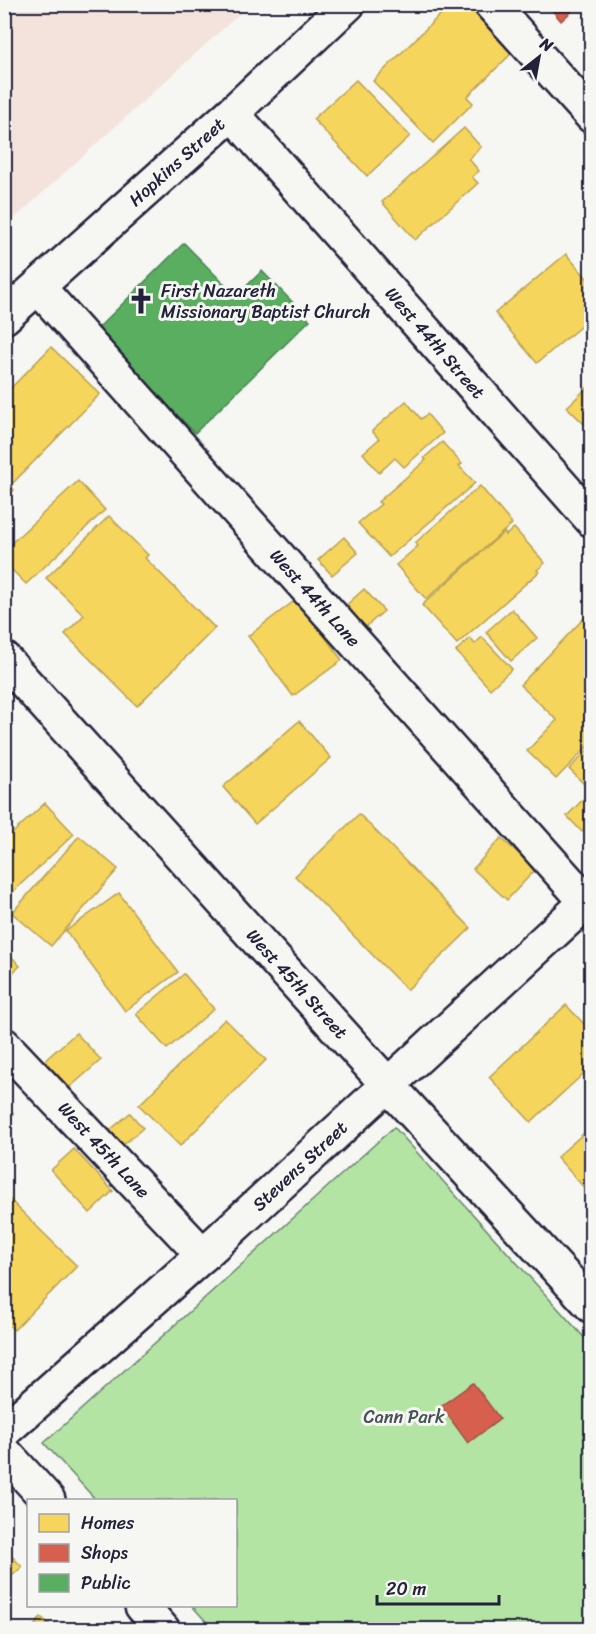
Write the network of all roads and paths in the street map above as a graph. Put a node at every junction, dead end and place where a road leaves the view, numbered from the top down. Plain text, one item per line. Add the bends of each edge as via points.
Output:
1 (348, 4) edge
2 (491, 4) edge
3 (232, 113) junction
4 (591, 116) edge
5 (38, 287) junction
6 (4, 317) edge
7 (591, 520) edge
8 (4, 659) edge
9 (590, 902) edge
10 (4, 1045) edge
11 (387, 1084) junction
12 (203, 1255) junction
13 (591, 1306) edge
14 (4, 1431) edge
15 (4, 1452) edge
16 (47, 1499) edge
17 (144, 1607) edge
18 (163, 1629) edge

1 - 3 street, Hopkins Street
2 - 4 street
3 - 5 street, Hopkins Street
3 - 7 street, West 44th Street
5 - 6 street, Hopkins Street
5 - 9 street, West 44th Lane
8 - 11 street, West 45th Street
9 - 11 street, Stevens Street
10 - 12 street, West 45th Lane
11 - 12 street, Stevens Street
11 - 13 street, West 45th Street
12 - 14 street, Stevens Street
15 - 16 street
17 - 18 street

